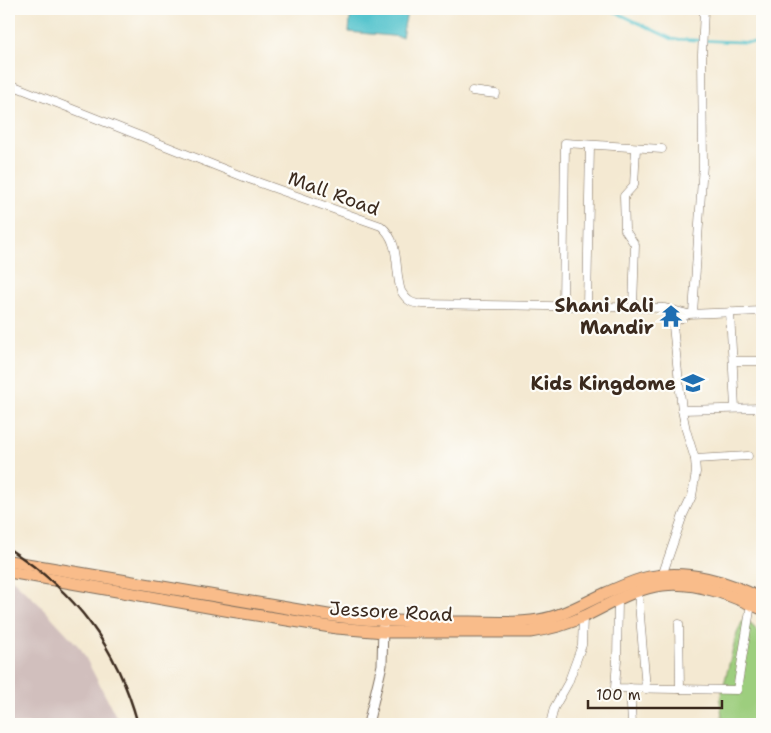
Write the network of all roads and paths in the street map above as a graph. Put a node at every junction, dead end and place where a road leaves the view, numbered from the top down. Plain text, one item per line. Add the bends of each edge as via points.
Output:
1 (704, 9) edge
2 (9, 84) edge
3 (472, 91) dead end
4 (496, 94) dead end
5 (590, 145) junction
6 (636, 148) junction
7 (662, 149) dead end
8 (563, 306) junction
9 (587, 306) junction
10 (633, 307) junction
11 (661, 308) junction
12 (762, 311) edge
13 (730, 312) junction
14 (690, 314) junction
15 (673, 326) junction
16 (733, 361) junction
17 (762, 361) edge
18 (735, 408) junction
19 (762, 408) edge
20 (682, 410) junction
21 (748, 456) dead end
22 (695, 459) junction
23 (9, 561) edge
24 (9, 572) edge
25 (663, 580) junction
26 (638, 592) junction
27 (762, 599) edge
28 (618, 600) junction
29 (751, 604) junction
30 (762, 610) edge
31 (583, 617) junction
32 (679, 624) dead end
33 (383, 627) junction
34 (630, 688) junction
35 (646, 689) junction
36 (680, 689) junction
37 (368, 724) edge
38 (550, 724) edge
39 (632, 724) edge

1 - 14 street via 703,164
2 - 8 street, Mall Road via 249,180 381,226 393,244 401,291 411,303
3 - 4 street
5 - 6 street
5 - 8 street via 565,144
5 - 9 street
6 - 7 street
6 - 10 street via 634,185 624,196 625,230 635,245
8 - 9 street, Mall Road
9 - 10 street, Mall Road
10 - 11 street, Mall Road
11 - 14 street, Mall Road
11 - 15 street
12 - 13 street, Mall Road
13 - 14 street, Mall Road
13 - 16 street
14 - 15 street
15 - 20 street
16 - 17 street
16 - 18 street
18 - 19 street
18 - 20 street
20 - 22 street
21 - 22 street
22 - 25 street via 694,490 683,514
23 - 33 main road, Jessore Road via 324,614
24 - 33 main road, Jessore Road via 336,628
25 - 26 main road, Jessore Road
25 - 27 main road, Jessore Road via 689,575 710,579 746,590
25 - 29 main road, Jessore Road via 699,587
25 - 33 main road, Jessore Road via 632,582 565,613 538,620
26 - 28 main road, Jessore Road
26 - 35 street
28 - 31 main road, Jessore Road
28 - 34 street via 615,688
29 - 30 main road, Jessore Road
29 - 36 street via 737,690
31 - 33 main road, Jessore Road via 550,629 530,632
31 - 38 street via 582,645
32 - 36 street
33 - 37 street via 382,665
34 - 35 street
34 - 39 street
35 - 36 street

